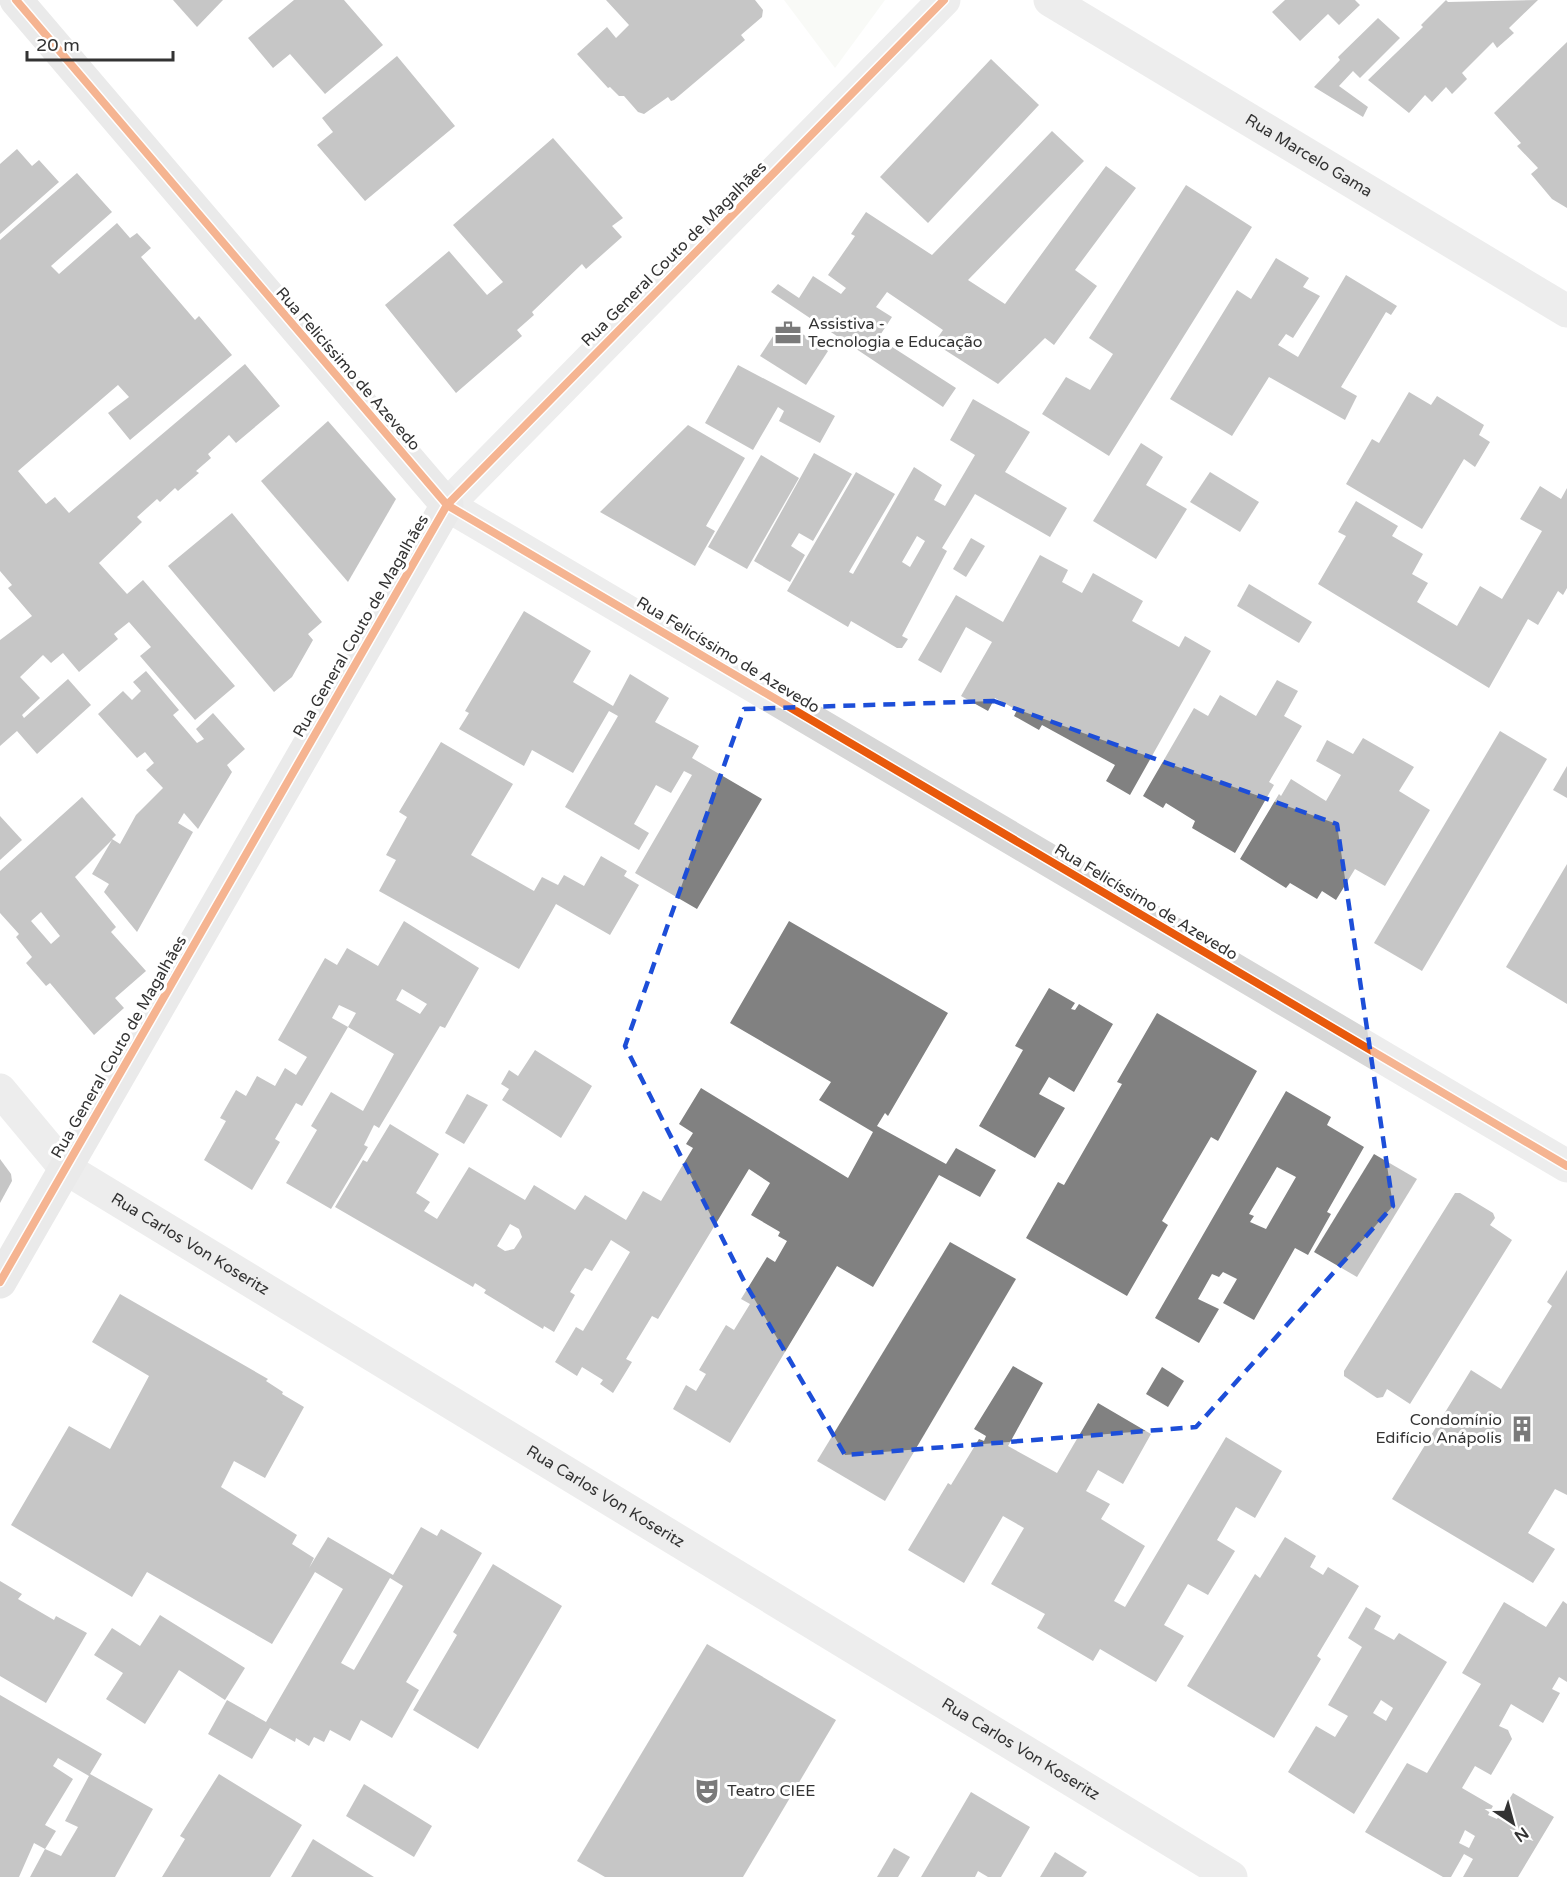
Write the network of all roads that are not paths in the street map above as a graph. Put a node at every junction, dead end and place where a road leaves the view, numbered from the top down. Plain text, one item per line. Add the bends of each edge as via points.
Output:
1 (15, 0) edge
2 (944, 0) edge
3 (1050, 0) edge
4 (1567, 311) edge
5 (447, 504) junction
6 (0, 1090) edge
7 (1567, 1166) edge
8 (65, 1168) junction
9 (0, 1282) edge
10 (1231, 1877) edge

1 - 5 street, Rua Felicíssimo de Azevedo
2 - 5 street, Rua General Couto de Magalhães
3 - 4 street, Rua Marcelo Gama
5 - 7 street, Rua Felicíssimo de Azevedo
5 - 8 street, Rua General Couto de Magalhães
6 - 8 street, Rua Carlos Von Koseritz
8 - 9 street, Rua General Couto de Magalhães
8 - 10 street, Rua Carlos Von Koseritz

